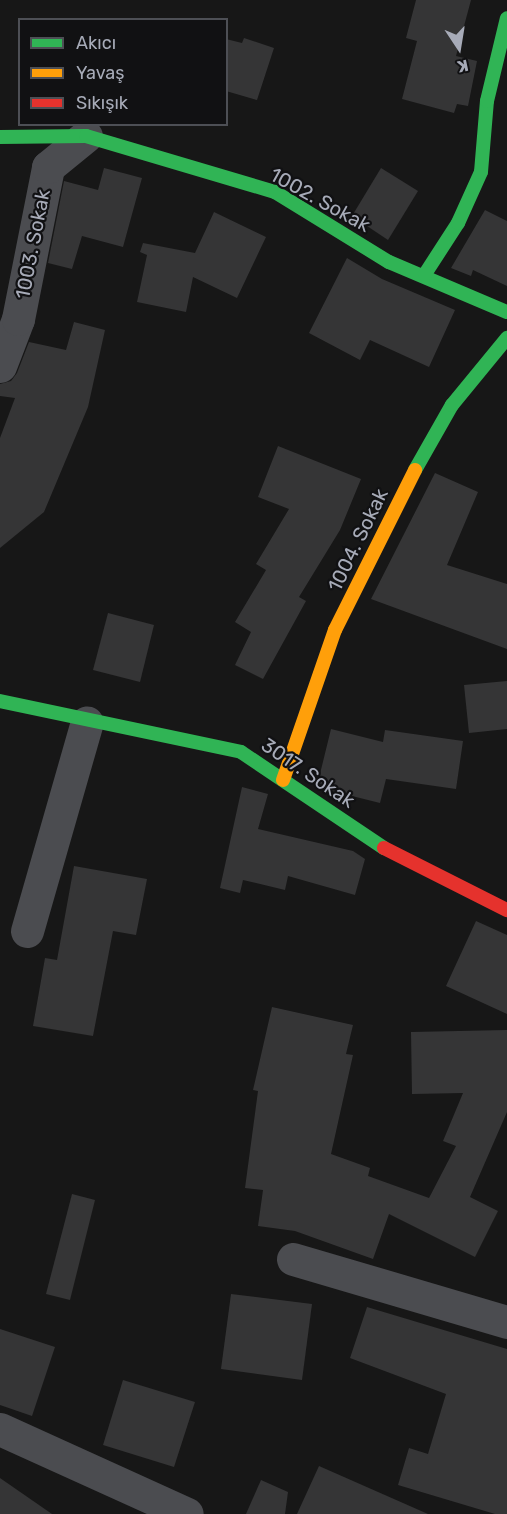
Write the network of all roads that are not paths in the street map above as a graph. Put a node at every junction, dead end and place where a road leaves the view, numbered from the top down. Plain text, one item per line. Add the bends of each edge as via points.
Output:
1 (507, 18) edge
2 (86, 136) junction
3 (0, 137) edge
4 (425, 274) junction
5 (507, 312) edge
6 (507, 338) edge
7 (0, 366) edge
8 (0, 701) edge
9 (87, 722) junction
10 (283, 780) junction
11 (507, 910) edge
12 (27, 931) dead end
13 (293, 1259) dead end
14 (507, 1322) edge
15 (0, 1429) edge
16 (187, 1514) edge

1 - 4 street via 487,100 481,172 459,223
2 - 3 street, 1002. Sokak
2 - 4 street, 1002. Sokak via 274,192 389,262
2 - 7 street, 1003. Sokak via 48,167 18,319
4 - 5 street, 1002. Sokak
6 - 10 street, 1004. Sokak via 452,405 394,507 335,630
8 - 9 street, 3017. Sokak
9 - 10 street, 3017. Sokak via 186,737 241,752
9 - 12 street
10 - 11 street, 3017. Sokak via 381,847
13 - 14 street
15 - 16 street

